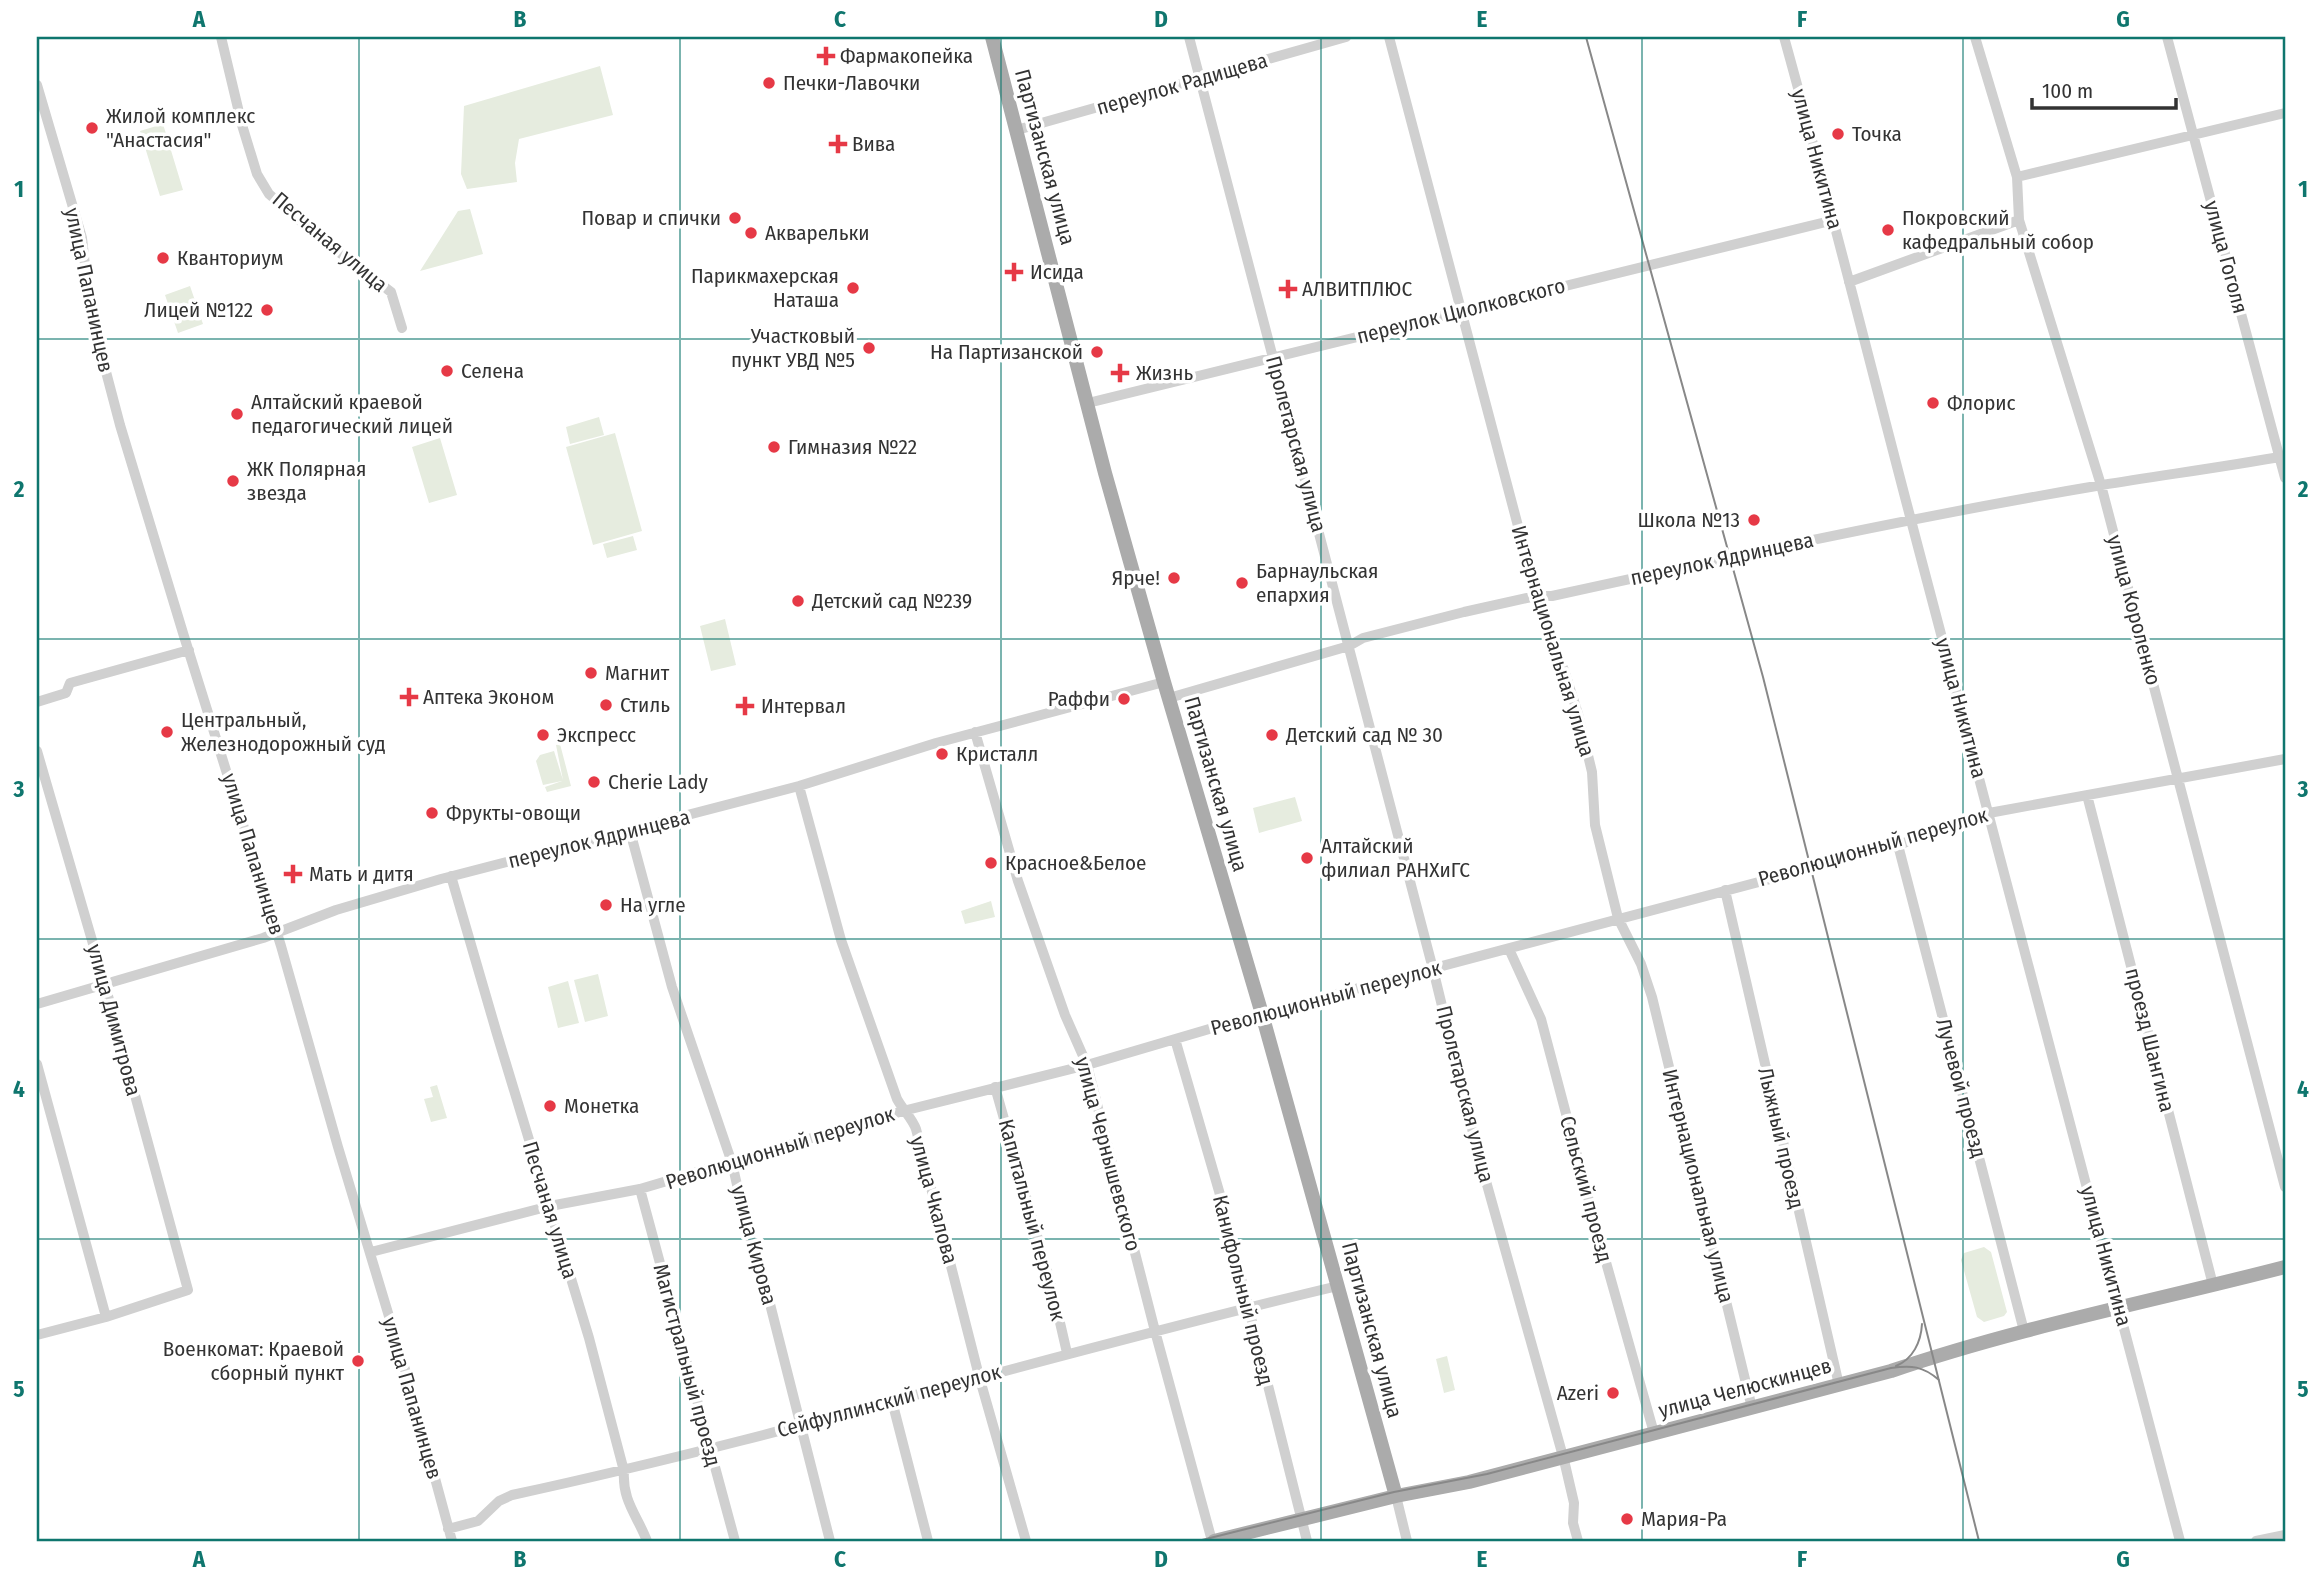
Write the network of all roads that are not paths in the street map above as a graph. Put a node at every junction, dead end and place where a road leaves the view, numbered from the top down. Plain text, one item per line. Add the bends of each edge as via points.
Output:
1 (221, 37) edge
2 (992, 37) edge
3 (1189, 37) edge
4 (1346, 37) edge
5 (1389, 37) edge
6 (1784, 37) edge
7 (1975, 37) edge
8 (2167, 37) edge
9 (1201, 79) junction
10 (37, 85) edge
11 (2285, 113) edge
12 (1017, 130) junction
13 (2193, 134) junction
14 (2017, 177) junction
15 (1834, 219) junction
16 (2019, 220) junction
17 (1849, 282) junction
18 (1460, 310) junction
19 (402, 328) dead end
20 (1273, 358) junction
21 (1088, 403) junction
22 (2282, 457) edge
23 (2285, 478) edge
24 (2101, 485) junction
25 (1911, 521) junction
26 (1536, 596) junction
27 (1349, 646) junction
28 (189, 650) junction
29 (1164, 682) junction
30 (1169, 698) junction
31 (37, 702) edge
32 (975, 732) junction
33 (37, 751) edge
34 (2285, 759) edge
35 (2178, 777) junction
36 (799, 786) junction
37 (2087, 795) junction
38 (1989, 813) junction
39 (630, 831) junction
40 (1898, 845) junction
41 (452, 876) junction
42 (1725, 890) junction
43 (1618, 918) junction
44 (277, 933) junction
45 (1509, 949) junction
46 (1433, 969) junction
47 (105, 985) junction
48 (37, 1004) edge
49 (1262, 1014) junction
50 (1175, 1039) junction
51 (37, 1064) edge
52 (1087, 1065) junction
53 (995, 1087) junction
54 (903, 1111) junction
55 (732, 1163) junction
56 (2285, 1187) edge
57 (640, 1189) junction
58 (550, 1206) junction
59 (370, 1252) junction
60 (2285, 1267) edge
61 (2213, 1285) junction
62 (1338, 1286) junction
63 (1247, 1307) junction
64 (2120, 1307) junction
65 (106, 1317) junction
66 (1155, 1331) junction
67 (2024, 1331) junction
68 (37, 1335) edge
69 (1067, 1353) junction
70 (979, 1376) junction
71 (1839, 1385) junction
72 (892, 1401) junction
73 (1752, 1408) junction
74 (801, 1425) junction
75 (1654, 1433) junction
76 (710, 1449) junction
77 (1563, 1457) junction
78 (624, 1471) junction
79 (1395, 1496) junction
80 (1300, 1518) junction
81 (448, 1529) junction
82 (2281, 1537) edge
83 (452, 1541) edge
84 (648, 1541) edge
85 (735, 1541) edge
86 (830, 1541) edge
87 (928, 1541) edge
88 (1026, 1541) edge
89 (1213, 1541) edge
90 (1307, 1541) edge
91 (1407, 1541) edge
92 (1578, 1541) edge
93 (2180, 1541) edge
94 (2256, 1541) edge

1 - 19 street, Песчаная улица via 242,125 257,174 269,194 391,292
2 - 12 main road, Партизанская улица
3 - 9 street, Пролетарская улица
4 - 9 street, переулок Радищева
5 - 18 street, Интернациональная улица
6 - 15 street, улица Никитина
7 - 14 street, улица Короленко
8 - 13 street, улица Гоголя
9 - 12 street, переулок Радищева
9 - 20 street, Пролетарская улица
10 - 28 street, улица Папанинцев via 82,238 93,323 120,425
11 - 13 street
12 - 21 main road, Партизанская улица
13 - 14 street
13 - 22 street, улица Гоголя
14 - 16 street, улица Короленко
15 - 17 street, улица Никитина
15 - 18 street, переулок Циолковского
16 - 17 street
16 - 24 street, улица Короленко
17 - 25 street, улица Никитина
18 - 20 street, переулок Циолковского
18 - 26 street, Интернациональная улица
20 - 21 street, переулок Циолковского
20 - 27 street, Пролетарская улица
21 - 29 main road, Партизанская улица
22 - 23 street, улица Гоголя
22 - 24 street, переулок Ядринцева
24 - 25 street, переулок Ядринцева
24 - 35 street, улица Короленко
25 - 26 street, переулок Ядринцева
25 - 38 street, улица Никитина
26 - 27 street, переулок Ядринцева via 1363,638
26 - 43 street, Интернациональная улица via 1578,714 1592,772 1595,825
27 - 30 street, переулок Ядринцева
27 - 46 street, Пролетарская улица
28 - 31 street via 70,683 66,693
28 - 44 street, улица Папанинцев
29 - 30 main road, Партизанская улица
29 - 32 street, переулок Ядринцева
30 - 49 main road, Партизанская улица
32 - 36 street, переулок Ядринцева
32 - 52 street, улица Чернышевского via 1018,881
33 - 47 street, улица Димитрова
34 - 35 street, Революционный переулок
35 - 37 street, Революционный переулок
35 - 56 street, улица Короленко
36 - 39 street, переулок Ядринцева
36 - 54 street, улица Чкалова via 841,940
37 - 38 street, Революционный переулок
37 - 61 street, проезд Шангина
38 - 40 street, Революционный переулок
38 - 64 street, улица Никитина
39 - 41 street, переулок Ядринцева
39 - 55 street, улица Кирова via 672,987
40 - 42 street, Революционный переулок
40 - 67 street, Лучевой проезд
41 - 44 street, переулок Ядринцева via 336,910
41 - 58 street, Песчаная улица
42 - 43 street, Революционный переулок
42 - 71 street, Лыжный проезд
43 - 45 street, Революционный переулок
43 - 73 street, Интернациональная улица via 1652,997
44 - 47 street, переулок Ядринцева
44 - 59 street, улица Папанинцев
45 - 46 street, Революционный переулок
45 - 75 street, Сельский проезд via 1541,1019
46 - 49 street, Революционный переулок
46 - 77 street, Пролетарская улица via 1477,1149
47 - 48 street, переулок Ядринцева
47 - 65 street, улица Димитрова via 188,1290
49 - 50 street, Революционный переулок
49 - 62 main road, Партизанская улица
50 - 52 street, Революционный переулок
50 - 63 street, Канифольный проезд
51 - 65 street
52 - 53 street, Революционный переулок
52 - 66 street, улица Чернышевского
53 - 54 street, Революционный переулок
53 - 69 street, Капитальный переулок
54 - 55 street, Революционный переулок
54 - 70 street, улица Чкалова via 916,1129
55 - 57 street, Революционный переулок
55 - 74 street, улица Кирова
57 - 58 street, Революционный переулок
57 - 76 street, Магистральный проезд
58 - 59 street, Революционный переулок
58 - 78 street, Песчаная улица
59 - 81 street, улица Папанинцев
60 - 61 main road, улица Челюскинцев
61 - 64 main road, улица Челюскинцев
62 - 63 street, Сейфуллинский переулок
62 - 79 main road, Партизанская улица
63 - 66 street, Сейфуллинский переулок
63 - 80 street, Канифольный проезд
64 - 67 main road, улица Челюскинцев
64 - 93 street, улица Никитина
65 - 68 street
66 - 69 street, Сейфуллинский переулок
66 - 89 street, улица Чернышевского
67 - 71 main road, улица Челюскинцев
69 - 70 street, Сейфуллинский переулок
70 - 72 street, Сейфуллинский переулок
70 - 88 street, улица Чкалова
71 - 73 main road, улица Челюскинцев
72 - 74 street, Сейфуллинский переулок
72 - 87 street
73 - 75 main road, улица Челюскинцев
74 - 76 street, Сейфуллинский переулок
74 - 86 street, улица Кирова
75 - 77 main road, улица Челюскинцев
76 - 78 street, Сейфуллинский переулок
76 - 85 street, Магистральный проезд
77 - 79 main road, улица Челюскинцев
77 - 92 street, Пролетарская улица
78 - 81 street, Сейфуллинский переулок via 512,1494 478,1521
78 - 84 street, Песчаная улица via 630,1510
79 - 80 main road, улица Челюскинцев
79 - 91 street, Партизанская улица
80 - 89 main road, улица Челюскинцев
80 - 90 street, Канифольный проезд
81 - 83 street, улица Папанинцев
82 - 94 street

